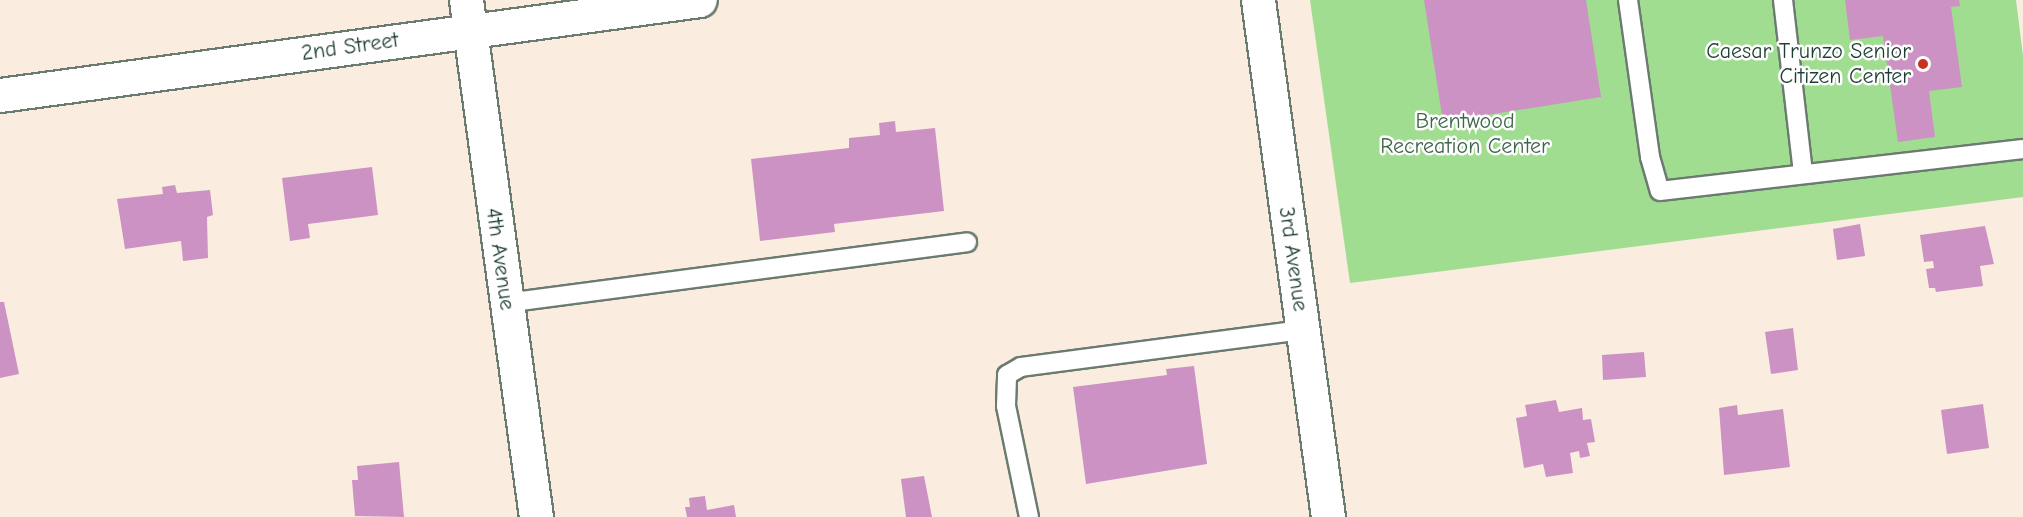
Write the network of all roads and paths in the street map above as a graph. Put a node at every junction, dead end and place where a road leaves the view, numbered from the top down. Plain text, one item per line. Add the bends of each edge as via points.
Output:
1 (700, 0) edge
2 (1258, 0) edge
3 (1628, 0) edge
4 (1783, 0) edge
5 (468, 15) edge
6 (0, 95) edge
7 (2023, 149) edge
8 (1803, 174) junction
9 (967, 242) dead end
10 (506, 303) junction
11 (1303, 330) junction
12 (537, 517) edge
13 (1029, 517) edge
14 (1328, 517) edge

1 - 5 street, 2nd Street
2 - 11 street, 3rd Avenue
3 - 8 lane via 1650,157 1660,191
4 - 8 lane
5 - 6 street, 2nd Street
5 - 10 street, 4th Avenue
7 - 8 lane
9 - 10 lane
10 - 12 street, 4th Avenue
11 - 13 lane via 1021,367 1007,375 1006,406
11 - 14 street, 3rd Avenue

